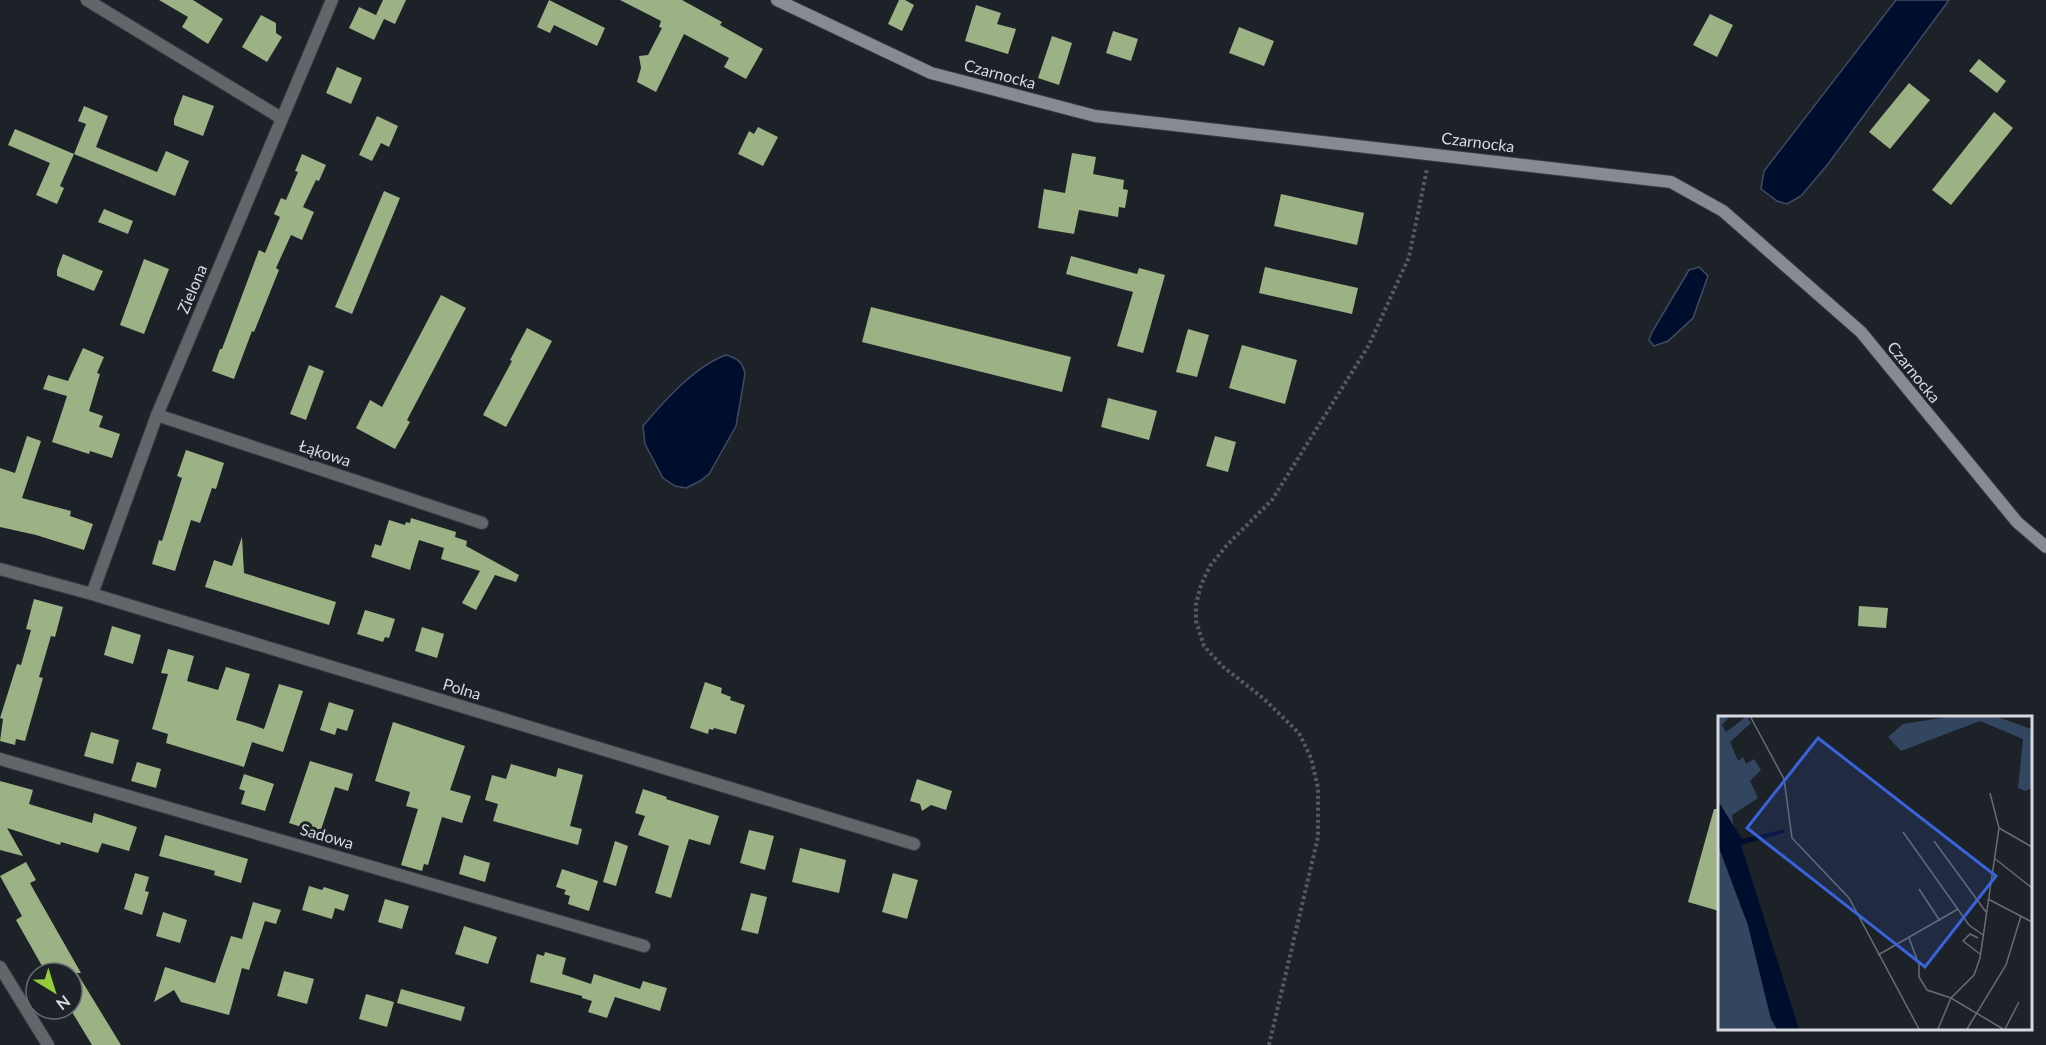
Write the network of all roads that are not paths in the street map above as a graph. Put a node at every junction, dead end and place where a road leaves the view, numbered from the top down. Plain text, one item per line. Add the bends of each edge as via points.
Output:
1 (87, 0) edge
2 (332, 0) edge
3 (777, 0) edge
4 (281, 118) junction
5 (157, 415) junction
6 (482, 523) dead end
7 (2046, 547) edge
8 (0, 569) edge
9 (92, 594) junction
10 (0, 759) edge
11 (914, 844) dead end
12 (644, 946) dead end
13 (0, 967) edge
14 (48, 1045) edge

1 - 4 street
2 - 4 street, Zielona
3 - 7 street, Czarnocka via 931,73 1095,116 1671,182 1723,212 1861,332 2017,522
4 - 5 street, Zielona
5 - 6 street, Łąkowa
5 - 9 street, Zielona
8 - 9 street, Polna
9 - 11 street, Polna
10 - 12 street, Sadowa
13 - 14 street

